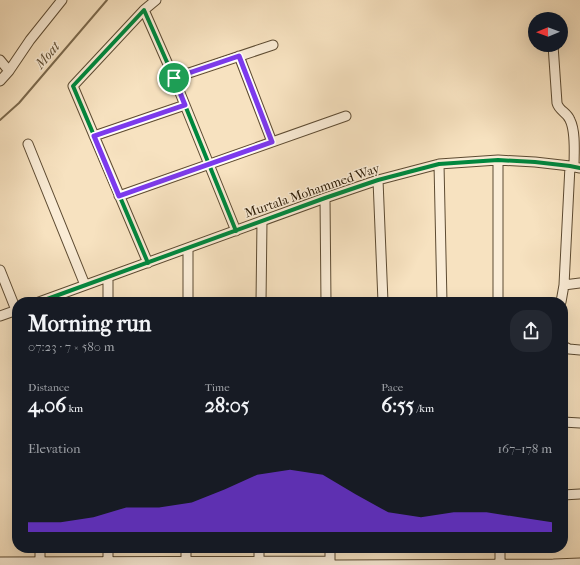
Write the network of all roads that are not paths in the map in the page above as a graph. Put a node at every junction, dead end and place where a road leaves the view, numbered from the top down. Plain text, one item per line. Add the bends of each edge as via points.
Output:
1 (62, 0) edge
2 (156, 0) edge
3 (144, 10) junction
4 (273, 45) dead end
5 (553, 52) edge
6 (239, 56) junction
7 (0, 60) edge
8 (9, 70) junction
9 (174, 78) junction
10 (0, 81) edge
11 (185, 105) junction
12 (346, 116) dead end
13 (94, 136) junction
14 (272, 142) junction
15 (28, 144) dead end
16 (498, 160) junction
17 (208, 164) junction
18 (439, 164) junction
19 (575, 167) edge
20 (378, 180) junction
21 (119, 196) junction
22 (325, 198) junction
23 (262, 221) junction
24 (236, 230) junction
25 (188, 248) junction
26 (148, 262) junction
27 (0, 270) edge
28 (108, 277) junction
29 (580, 283) edge
30 (564, 285) junction
31 (85, 286) junction
32 (54, 297) edge
33 (108, 297) edge
34 (188, 297) edge
35 (261, 297) edge
36 (326, 297) edge
37 (383, 297) edge
38 (442, 297) edge
39 (498, 297) edge
40 (563, 297) edge
41 (12, 298) edge
42 (12, 312) edge
43 (0, 316) edge
44 (568, 348) edge
45 (580, 350) edge
46 (568, 422) edge
47 (580, 423) edge
48 (580, 494) edge
49 (568, 495) edge
50 (40, 553) edge
51 (108, 553) edge
52 (186, 553) edge
53 (259, 553) edge
54 (331, 553) edge
55 (500, 553) edge
56 (40, 561) junction
57 (108, 561) junction
58 (186, 561) junction
59 (259, 561) junction
60 (0, 562) edge
61 (24, 563) edge
62 (173, 563) edge
63 (580, 563) edge
64 (332, 564) edge
65 (452, 564) edge
66 (500, 564) edge
67 (554, 564) edge

1 - 8 street
2 - 3 street
3 - 9 street
3 - 13 street via 73,86
4 - 6 street
5 - 19 street via 557,103 572,123
6 - 9 street
6 - 14 street
7 - 8 street
8 - 10 street
9 - 11 street
11 - 13 street
11 - 17 street
12 - 14 street
13 - 21 street
14 - 17 street
15 - 31 street
16 - 18 street, Murtala Mohammed Way
16 - 19 street, Murtala Mohammed Way
16 - 39 street
17 - 21 street
17 - 24 street
18 - 20 street, Murtala Mohammed Way
18 - 38 street
19 - 30 street
20 - 22 street, Murtala Mohammed Way
20 - 37 street
21 - 26 street
22 - 23 street, Murtala Mohammed Way
22 - 36 street
23 - 24 street, Murtala Mohammed Way
23 - 35 street
24 - 25 street, Murtala Mohammed Way
25 - 26 street, Murtala Mohammed Way
25 - 34 street
26 - 28 street, Murtala Mohammed Way
27 - 41 street
28 - 31 street, Murtala Mohammed Way
28 - 33 street
29 - 30 street
30 - 40 street
31 - 32 street, Murtala Mohammed Way
42 - 43 street
44 - 45 street
46 - 47 street
48 - 49 street
50 - 56 street
51 - 57 street
52 - 58 street
53 - 59 street
54 - 64 street
55 - 66 street
56 - 57 street
56 - 61 street
57 - 62 street
58 - 59 street
58 - 62 street
59 - 64 street
60 - 61 street
63 - 67 street
64 - 65 street
65 - 66 street
66 - 67 street

